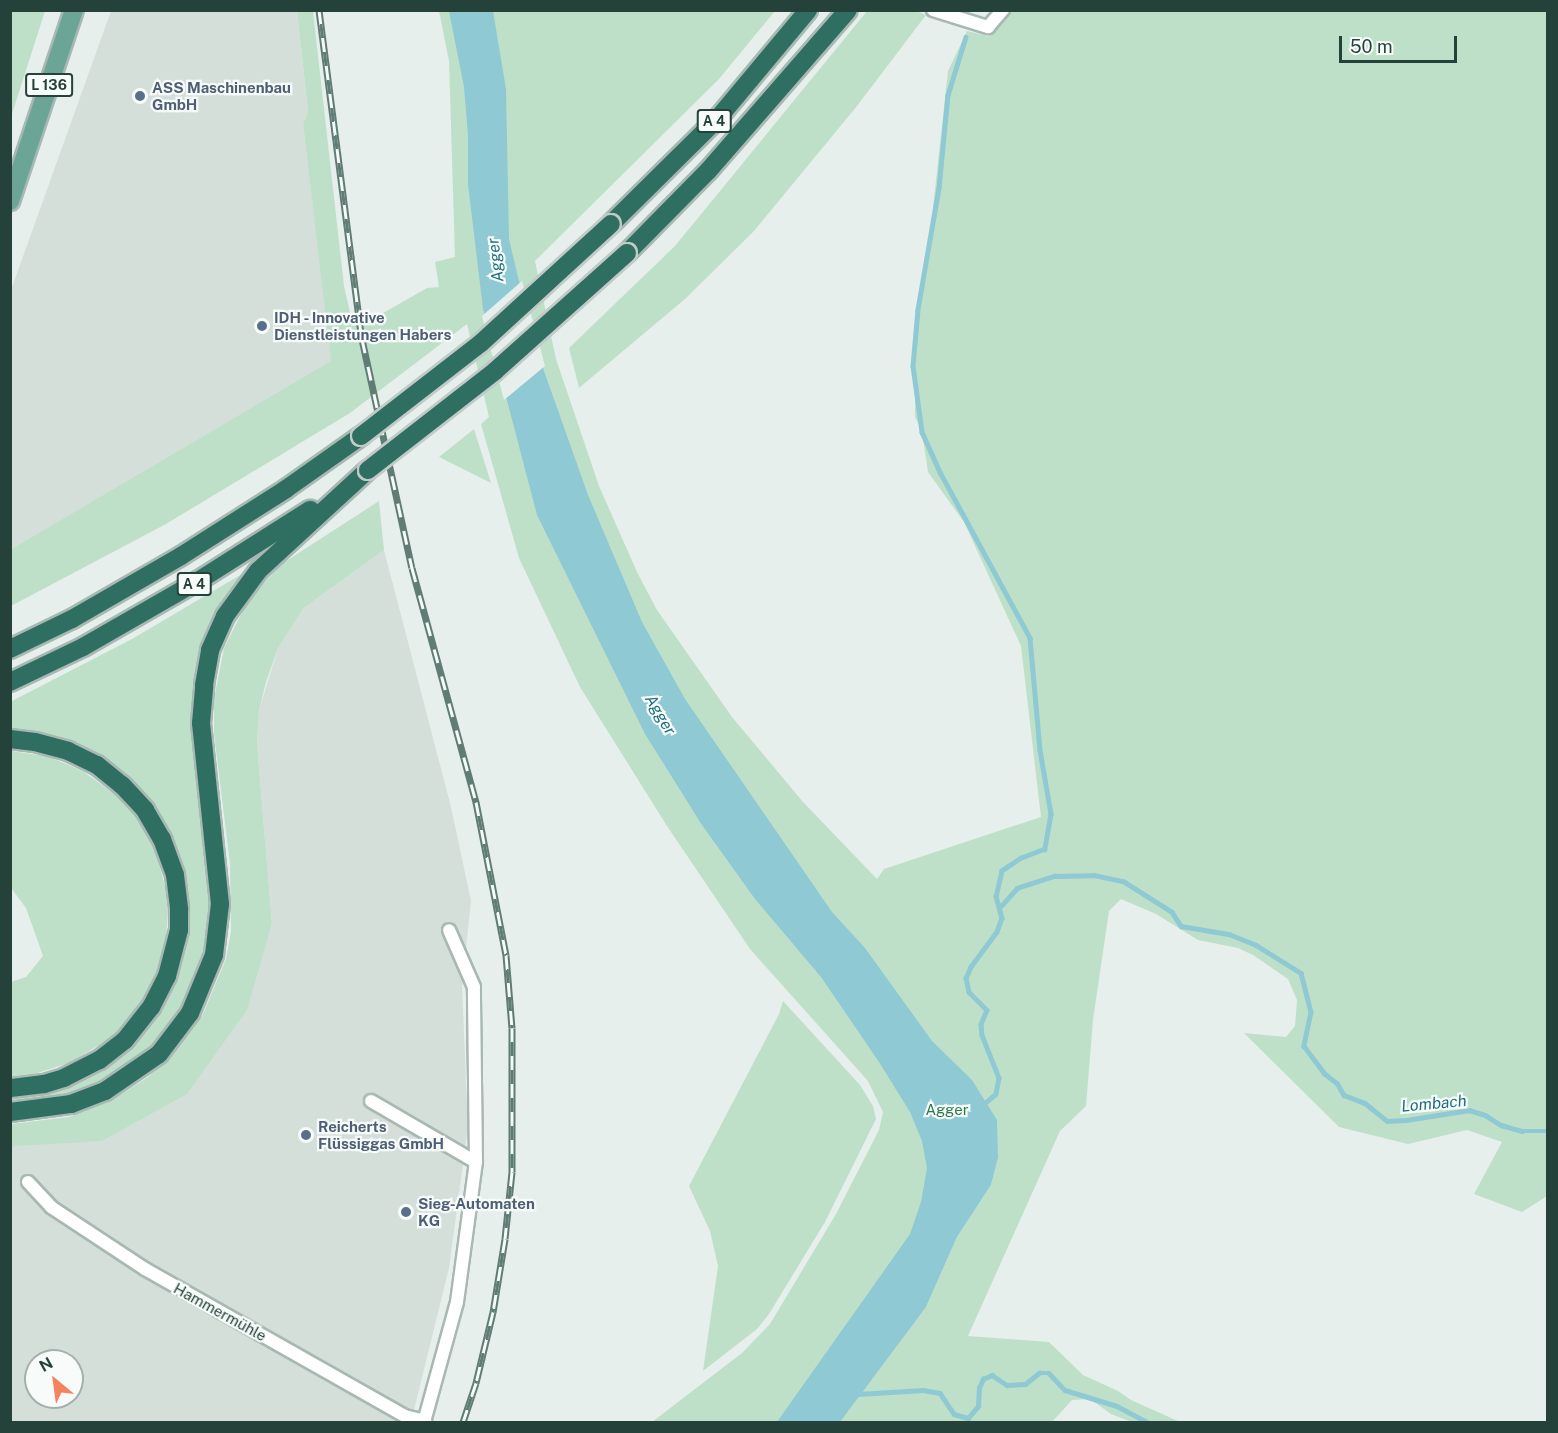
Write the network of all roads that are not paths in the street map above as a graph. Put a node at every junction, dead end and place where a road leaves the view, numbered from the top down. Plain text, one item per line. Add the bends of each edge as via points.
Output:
1 (74, 10) edge
2 (808, 10) edge
3 (848, 10) edge
4 (933, 10) edge
5 (1003, 10) edge
6 (10, 201) edge
7 (368, 470) junction
8 (10, 650) edge
9 (10, 682) edge
10 (10, 739) edge
11 (449, 930) dead end
12 (10, 1088) edge
13 (371, 1101) dead end
14 (10, 1112) edge
15 (476, 1162) junction
16 (28, 1182) dead end
17 (424, 1422) edge

1 - 6 main road, L 136
2 - 8 highway, A 4, bridge via 719,117 611,224 481,343 286,489 181,556
3 - 7 highway, A 4, bridge via 708,171 627,253 495,371
4 - 5 street via 988,27
7 - 9 highway, A 4 via 198,581 83,647
7 - 14 highway via 258,571 230,608 210,650 201,723 220,904 214,955 190,1013 159,1054 121,1082 71,1104
10 - 12 highway via 68,751 97,765 128,791 162,838 175,875 179,910 177,938 167,976 151,1007 125,1040 64,1078
11 - 15 street, Hammermühle via 474,987
13 - 15 street
15 - 17 street, Hammermühle via 457,1302
16 - 17 street, Hammermühle via 51,1207 145,1269 405,1416

